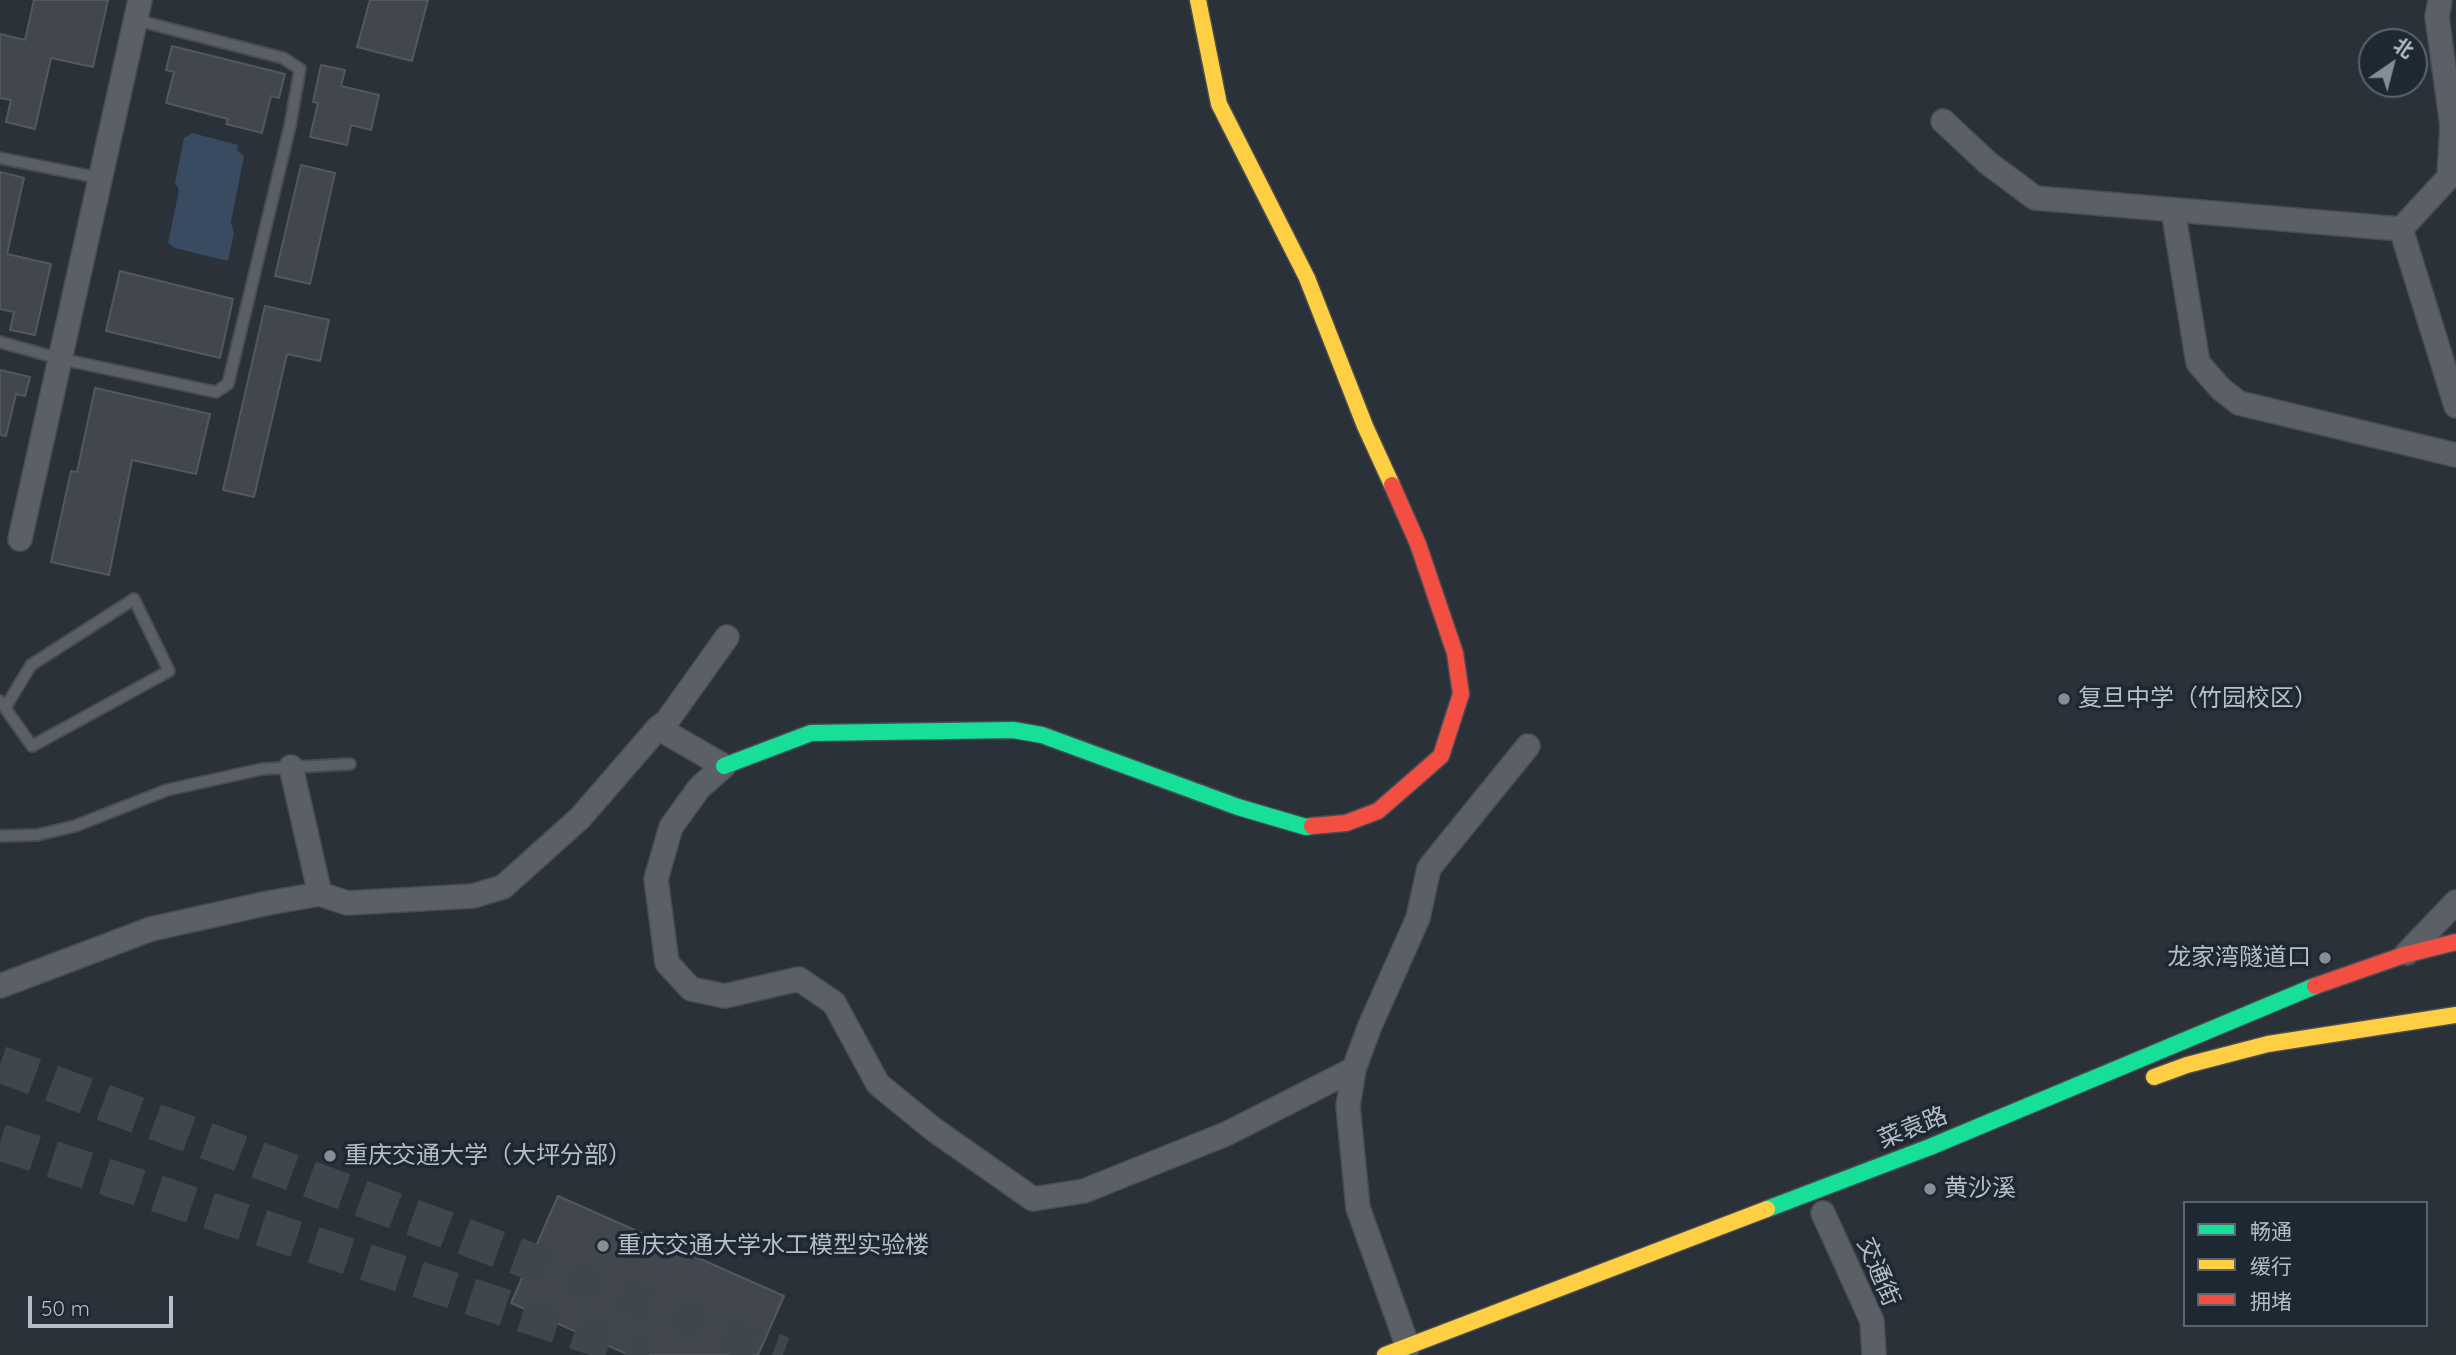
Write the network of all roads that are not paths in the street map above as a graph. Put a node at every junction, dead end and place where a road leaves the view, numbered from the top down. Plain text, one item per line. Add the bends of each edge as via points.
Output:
1 (1198, 0) edge
2 (2440, 0) edge
3 (138, 10) edge
4 (1943, 121) dead end
5 (2454, 126) edge
6 (0, 158) edge
7 (100, 178) junction
8 (2173, 210) junction
9 (2401, 229) junction
10 (0, 342) edge
11 (61, 359) junction
12 (2456, 406) edge
13 (2456, 455) edge
14 (20, 539) dead end
15 (727, 637) dead end
16 (2, 704) edge
17 (659, 728) junction
18 (1528, 746) dead end
19 (350, 764) dead end
20 (724, 766) junction
21 (291, 767) junction
22 (0, 836) edge
23 (320, 894) junction
24 (2456, 902) edge
25 (2456, 942) edge
26 (2404, 955) junction
27 (0, 986) edge
28 (2456, 1014) edge
29 (1354, 1069) junction
30 (2142, 1082) dead end
31 (1823, 1213) dead end
32 (1408, 1347) junction
33 (1385, 1355) edge
34 (1874, 1355) edge

1 - 20 street via 1219,104 1307,278 1418,544 1455,653 1461,694 1441,756 1378,811 1346,823 1306,827 1042,735 1013,730 811,733
2 - 5 street via 2437,17
3 - 7 street
3 - 11 lane via 284,58 300,69 290,126 228,384 216,392
4 - 8 street via 2035,198
5 - 9 street via 2449,177
6 - 7 lane
7 - 11 street
8 - 9 street
8 - 13 street via 2198,363 2221,390 2239,403
9 - 12 street
10 - 11 lane
11 - 14 street
15 - 17 street
16 - 16 lane via 32,746 169,671 134,599 31,665
17 - 20 street
17 - 23 street via 580,818 503,887 473,896 347,903
18 - 29 street via 1429,868 1418,919
19 - 21 lane
20 - 29 street via 699,788 671,827 656,879 667,963 691,989 725,996 799,979 834,1003 878,1084 1033,1199 1084,1191 1226,1133
21 - 22 lane via 167,790 75,826 37,835
21 - 23 street
23 - 27 street via 151,929
24 - 26 street
25 - 26 street, 菜袁路
26 - 32 street, 菜袁路 via 2335,978 1930,1147
28 - 30 street via 2268,1044
29 - 32 street via 1349,1106 1358,1208
31 - 34 street, 交通街 via 1872,1321
32 - 33 street, 菜袁路

